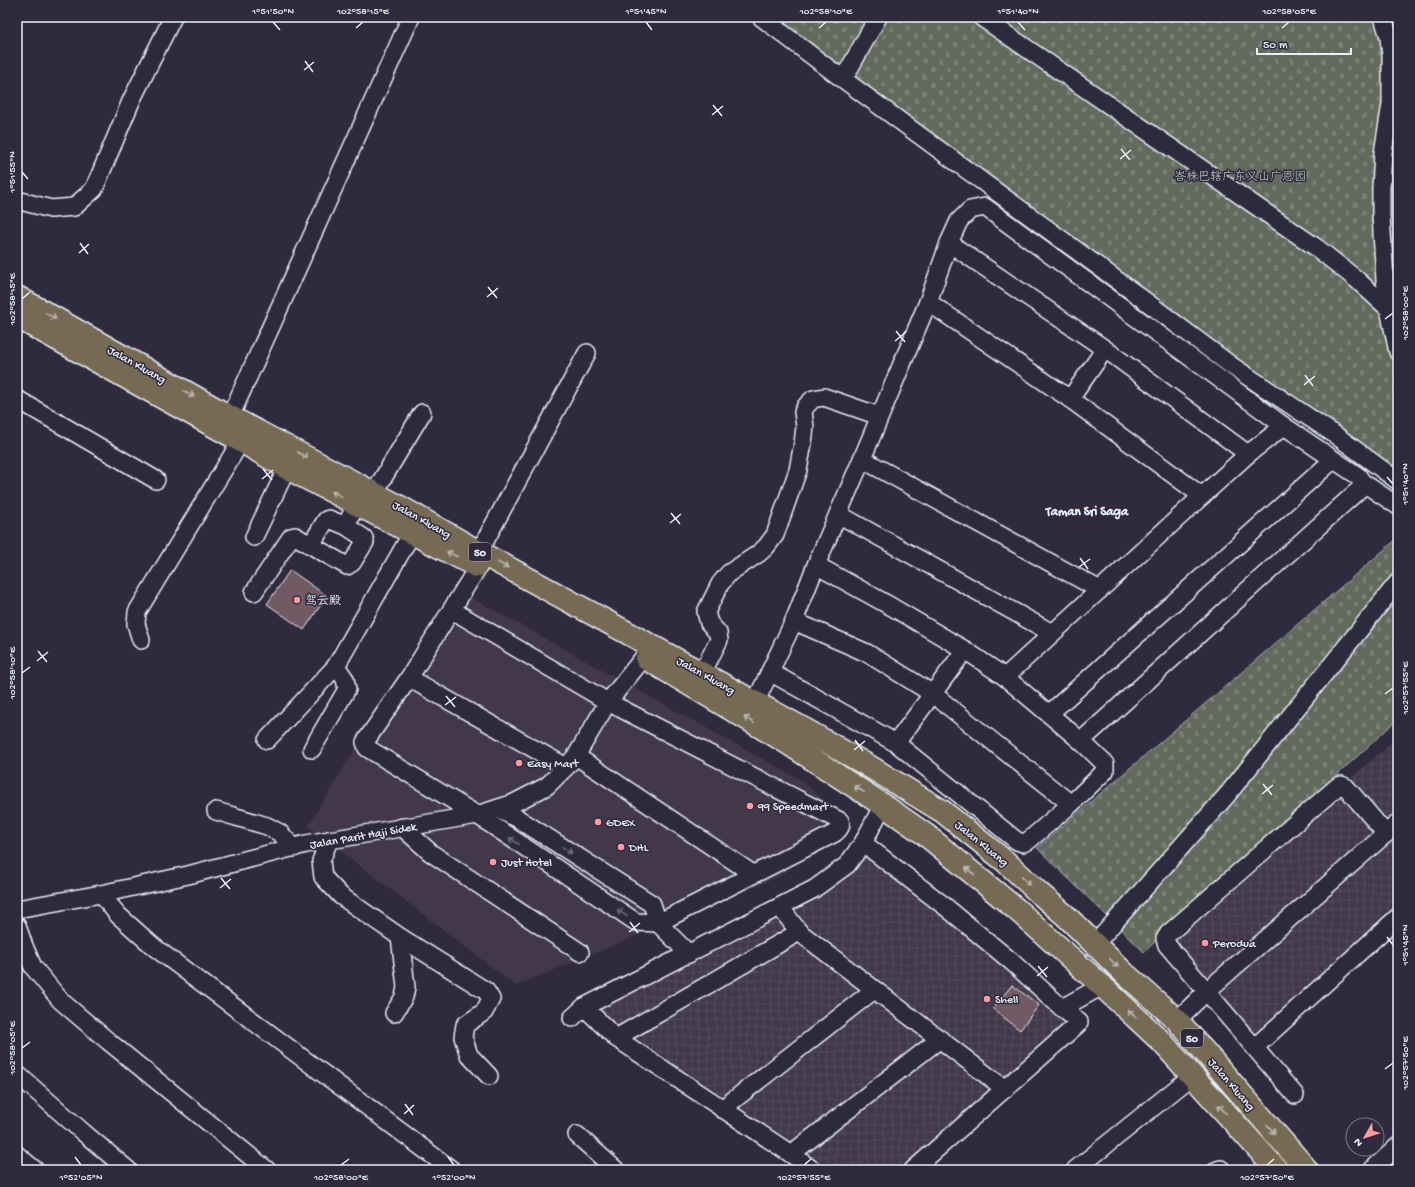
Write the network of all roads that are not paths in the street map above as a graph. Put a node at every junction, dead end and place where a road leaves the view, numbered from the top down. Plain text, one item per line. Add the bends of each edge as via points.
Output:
1 (173, 17) edge
2 (411, 17) edge
3 (761, 17) edge
4 (878, 17) edge
5 (981, 17) edge
6 (1382, 17) edge
7 (836, 74) junction
8 (17, 200) edge
9 (949, 243) junction
10 (17, 297) edge
11 (928, 302) junction
12 (1389, 309) junction
13 (17, 317) edge
14 (1105, 349) junction
15 (1398, 352) edge
16 (587, 353) dead end
17 (1070, 398) junction
18 (17, 399) edge
19 (422, 413) dead end
20 (879, 416) junction
21 (230, 417) junction
22 (1284, 426) junction
23 (241, 441) junction
24 (1248, 454) junction
25 (862, 459) junction
26 (1333, 460) junction
27 (287, 468) junction
28 (156, 480) dead end
29 (1398, 481) edge
30 (1362, 482) junction
31 (374, 493) junction
32 (1202, 496) junction
33 (356, 504) junction
34 (1398, 506) edge
35 (838, 514) junction
36 (346, 526) junction
37 (412, 533) junction
38 (254, 537) dead end
39 (311, 545) junction
40 (478, 559) junction
41 (816, 565) junction
42 (1398, 582) edge
43 (1100, 590) junction
44 (254, 592) dead end
45 (452, 610) junction
46 (794, 621) junction
47 (1052, 633) junction
48 (140, 640) dead end
49 (965, 650) junction
50 (644, 657) junction
51 (336, 666) junction
52 (770, 672) junction
53 (702, 673) junction
54 (1005, 677) junction
55 (409, 678) junction
56 (933, 694) junction
57 (608, 702) junction
58 (755, 703) junction
59 (1050, 713) junction
60 (268, 740) dead end
61 (1081, 741) junction
62 (896, 744) junction
63 (312, 749) dead end
64 (571, 762) junction
65 (1071, 804) junction
66 (883, 805) junction
67 (497, 809) junction
68 (216, 811) dead end
69 (942, 811) junction
70 (478, 815) junction
71 (997, 825) junction
72 (402, 827) junction
73 (1392, 828) edge
74 (926, 835) junction
75 (330, 840) junction
76 (980, 841) junction
77 (864, 843) junction
78 (294, 848) junction
79 (752, 874) junction
80 (101, 894) junction
81 (780, 907) junction
82 (17, 909) edge
83 (1066, 916) junction
84 (1398, 917) edge
85 (658, 923) junction
86 (17, 926) edge
87 (800, 932) junction
88 (1043, 933) junction
89 (400, 937) junction
90 (1095, 944) junction
91 (580, 952) dead end
92 (688, 954) junction
93 (1102, 986) junction
94 (874, 990) junction
95 (1207, 991) junction
96 (1062, 1008) junction
97 (394, 1013) dead end
98 (1176, 1020) junction
99 (616, 1038) junction
100 (940, 1039) junction
101 (1255, 1047) junction
102 (17, 1074) edge
103 (489, 1076) dead end
104 (1192, 1076) junction
105 (1005, 1089) junction
106 (1295, 1094) dead end
107 (722, 1109) junction
108 (577, 1135) dead end
109 (1398, 1146) edge
110 (791, 1154) junction
111 (17, 1155) edge
112 (35, 1170) edge
113 (128, 1170) edge
114 (267, 1170) edge
115 (452, 1170) edge
116 (616, 1170) edge
117 (813, 1170) edge
118 (913, 1170) edge
119 (1075, 1170) edge
120 (1217, 1170) edge
121 (1222, 1170) edge
122 (1277, 1170) edge
123 (1307, 1170) edge
124 (1372, 1170) edge

1 - 8 street via 132,99 94,189 74,207 51,209
2 - 21 street
3 - 7 street
4 - 7 street via 848,71 842,75
5 - 12 street via 1317,248
6 - 12 street via 1389,37 1391,56 1391,104 1383,153 1381,188 1385,280
7 - 29 street via 1232,366 1334,434
9 - 11 street
9 - 14 street
9 - 22 street via 959,221 970,210 985,207
10 -> 21 highway, Jalan Kluang / 50
11 - 17 street
11 - 20 street
12 - 15 street
13 - 23 highway, Jalan Kluang / 50
14 - 17 street
14 - 24 street
16 - 40 street
17 - 32 street
18 - 28 street
19 - 31 street
20 - 25 street
20 - 53 street via 824,398 813,399 806,406 803,412 804,443 798,470 775,535 758,554 729,573 720,584 706,612 709,623 718,633 719,640
21 -> 31 highway, Jalan Kluang / 50
22 - 24 street
22 - 26 street
23 - 27 highway, Jalan Kluang / 50
23 - 48 street via 137,612 136,624
24 - 32 street
25 - 35 street
25 - 43 street
26 - 30 street via 1358,476
26 - 59 street
33 -> 27 highway, Jalan Kluang / 50
27 - 38 street
30 - 34 street
30 - 61 street via 1362,487
31 - 40 highway, Jalan Kluang / 50
32 - 43 street
33 - 36 street
33 - 37 highway, Jalan Kluang / 50
35 - 41 street
35 - 47 street
36 - 39 street via 326,520
36 - 39 street via 364,538 365,542 352,563 347,566
40 -> 37 highway, Jalan Kluang / 50
37 - 51 street
39 - 44 street via 295,536 291,537
40 - 45 street
40 - 50 highway, Jalan Kluang / 50
40 -> 53 highway, Jalan Kluang / 50
41 - 46 street
41 - 49 street
42 - 90 street via 1227,795
43 - 47 street
45 - 55 street
45 - 57 street
46 - 52 street
46 - 56 street via 867,653
47 - 54 street
49 - 54 street
49 - 56 street
50 - 57 street, Jalan Parit Haji Sidek
66 -> 50 highway, Jalan Kluang / 50 via 786,742
51 - 60 street
51 - 63 street via 345,679 347,689
52 - 58 street
52 - 62 street
53 - 58 highway, Jalan Kluang / 50
54 - 59 street
55 - 64 street
55 - 70 street via 365,742 367,748
56 - 62 street
56 - 65 street
57 - 64 street, Jalan Parit Haji Sidek
57 - 79 street via 840,821 840,829 835,833
58 - 69 highway, Jalan Kluang / 50 via 860,761
59 - 61 street
61 - 65 street via 1105,764 1105,771
62 - 71 street
64 - 67 street, Jalan Parit Haji Sidek via 547,786
64 - 79 street
65 - 71 street via 1023,843
66 - 74 highway, Jalan Kluang / 50
66 - 77 street
67 - 70 street, Jalan Parit Haji Sidek
67 -> 85 street via 517,818 652,904
68 - 78 street via 268,826 280,833
69 - 74 highway via 951,829 943,837
69 - 76 highway, Jalan Kluang / 50
70 - 72 street, Jalan Parit Haji Sidek
85 -> 70 street via 636,922
71 - 76 street
72 - 75 street, Jalan Parit Haji Sidek
72 - 91 street via 431,853
73 - 95 street
73 - 95 street via 1346,787 1338,786 1168,934 1167,945
88 -> 74 highway, Jalan Kluang / 50
75 - 78 street, Jalan Parit Haji Sidek
75 - 89 street via 321,861 323,877 341,896
76 -> 83 highway, Jalan Kluang / 50
77 - 81 street via 847,865 814,890
77 - 96 street via 1012,962
78 - 80 street, Jalan Parit Haji Sidek
79 - 85 street
80 - 82 street, Jalan Parit Haji Sidek
80 - 115 street via 118,915 154,947
81 - 87 street
81 - 92 street
83 - 88 highway via 1053,912 1041,913 1037,917
83 - 90 highway, Jalan Kluang / 50
84 - 101 street
85 - 92 street
86 - 114 street via 33,967 61,1001
87 - 94 street
87 - 99 street
88 - 93 highway, Jalan Kluang / 50
89 - 97 street via 406,987 404,997
89 - 103 street via 486,991 491,999 484,1012 465,1025 463,1037 469,1055
90 -> 98 highway, Jalan Kluang / 50 via 1124,974
92 - 99 street via 578,1013
93 - 96 street
104 -> 93 highway, Jalan Kluang / 50 via 1162,1041
94 - 100 street
94 - 107 street
95 - 98 street
95 - 101 street
96 - 105 street via 1078,1020 1078,1024
98 -> 123 highway, Jalan Kluang / 50
99 - 107 street
100 - 105 street
100 - 110 street
101 - 106 street
102 - 113 street
104 - 119 street
122 -> 104 highway, Jalan Kluang / 50
105 - 118 street
107 - 110 street
108 - 116 street
109 - 124 street
110 - 117 street
111 - 112 street
120 - 121 street

